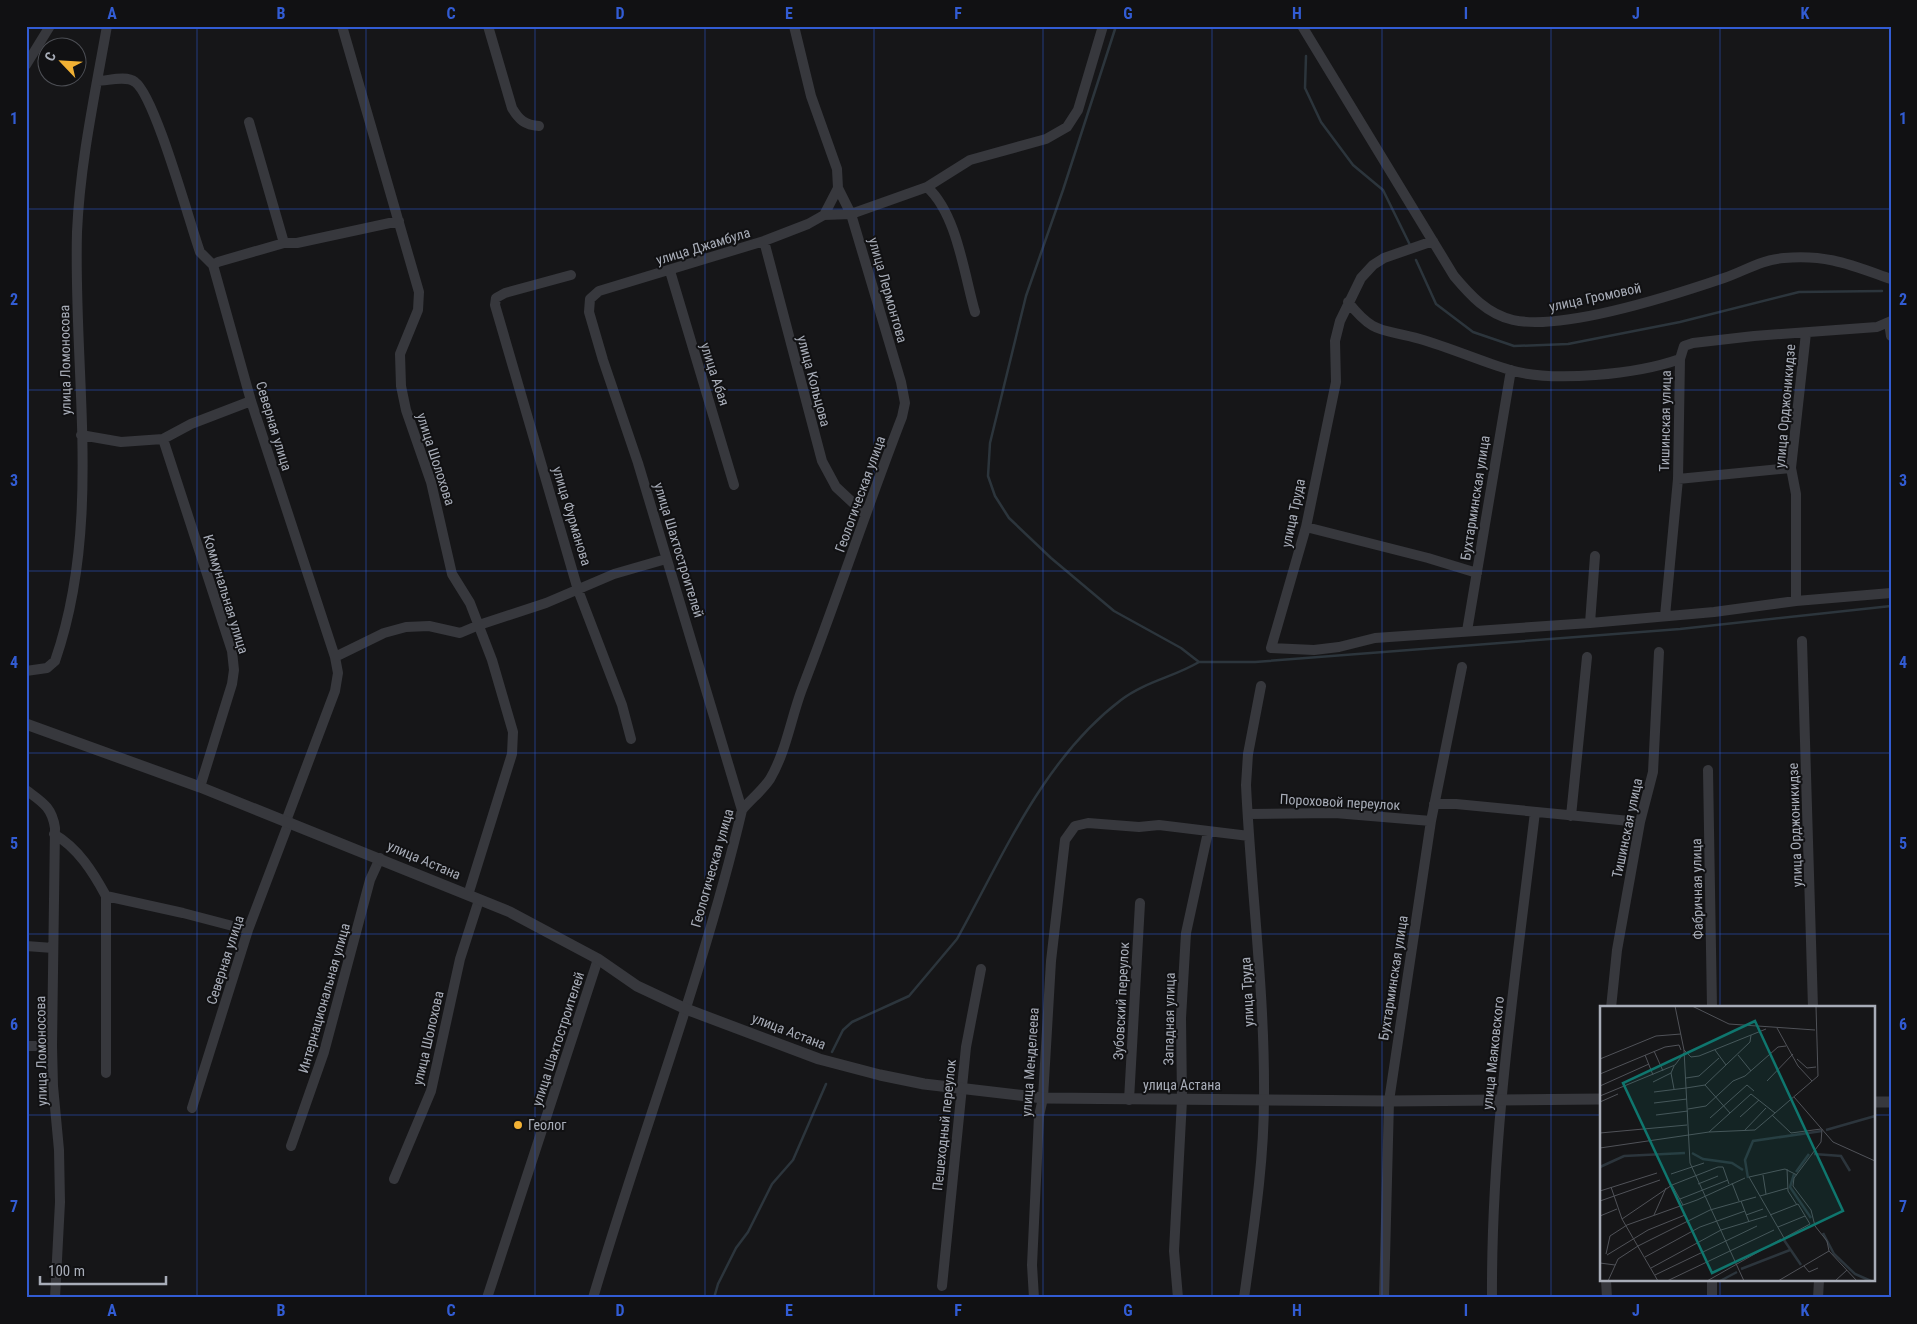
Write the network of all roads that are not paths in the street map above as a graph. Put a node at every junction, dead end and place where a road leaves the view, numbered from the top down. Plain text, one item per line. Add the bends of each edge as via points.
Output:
1 (50, 26) edge
2 (107, 26) edge
3 (342, 26) edge
4 (488, 26) edge
5 (794, 26) edge
6 (1103, 26) edge
7 (1302, 26) edge
8 (26, 65) edge
9 (97, 81) junction
10 (249, 122) dead end
11 (538, 126) dead end
12 (927, 187) junction
13 (838, 188) junction
14 (851, 214) junction
15 (824, 215) junction
16 (399, 221) junction
17 (764, 241) junction
18 (1433, 241) junction
19 (284, 243) junction
20 (213, 265) junction
21 (670, 271) junction
22 (571, 275) dead end
23 (1891, 279) edge
24 (590, 299) joint
25 (1348, 302) junction
26 (975, 312) dead end
27 (1890, 322) edge
28 (1806, 333) junction
29 (1891, 336) edge
30 (1680, 359) junction
31 (1510, 370) junction
32 (251, 401) junction
33 (905, 403) joint
34 (81, 435) junction
35 (162, 439) junction
36 (1791, 468) junction
37 (1678, 479) junction
38 (734, 486) dead end
39 (865, 514) junction
40 (1306, 527) junction
41 (1595, 556) dead end
42 (666, 560) junction
43 (1477, 573) junction
44 (578, 590) junction
45 (1891, 593) edge
46 (1796, 601) junction
47 (1665, 616) junction
48 (1590, 623) junction
49 (479, 625) junction
50 (1467, 631) junction
51 (1802, 641) dead end
52 (1659, 652) dead end
53 (335, 657) junction
54 (1587, 657) dead end
55 (1462, 667) dead end
56 (26, 671) edge
57 (1261, 686) dead end
58 (26, 724) edge
59 (631, 739) dead end
60 (1708, 770) dead end
61 (200, 787) junction
62 (26, 790) edge
63 (1434, 804) junction
64 (742, 810) junction
65 (1535, 812) junction
66 (1248, 814) junction
67 (1571, 816) junction
68 (1431, 820) junction
69 (287, 821) junction
70 (1640, 822) junction
71 (1208, 832) junction
72 (54, 834) junction
73 (1249, 836) junction
74 (380, 858) junction
75 (106, 896) junction
76 (474, 897) junction
77 (1140, 903) dead end
78 (248, 930) junction
79 (26, 946) edge
80 (53, 948) junction
81 (598, 959) junction
82 (981, 969) dead end
83 (1611, 1006) edge
84 (1712, 1006) edge
85 (1813, 1006) edge
86 (686, 1009) junction
87 (26, 1046) edge
88 (52, 1046) junction
89 (106, 1073) dead end
90 (963, 1090) junction
91 (1042, 1098) junction
92 (1264, 1099) junction
93 (1600, 1099) edge
94 (1129, 1100) junction
95 (1182, 1100) junction
96 (1389, 1101) junction
97 (1501, 1101) junction
98 (1874, 1102) edge
99 (1891, 1102) edge
100 (192, 1108) dead end
101 (291, 1146) dead end
102 (394, 1179) dead end
103 (1606, 1282) edge
104 (1712, 1282) edge
105 (1819, 1282) edge
106 (942, 1286) dead end
107 (55, 1298) edge
108 (487, 1298) edge
109 (593, 1298) edge
110 (1034, 1298) edge
111 (1178, 1298) edge
112 (1244, 1298) edge
113 (1384, 1298) edge
114 (1492, 1298) edge
115 (1607, 1298) edge
116 (1712, 1298) edge
117 (1818, 1298) edge

1 - 8 street
2 - 9 street, улица Ломоносова
3 - 16 street, улица Шолохова
4 - 11 street via 512,108 519,119
5 - 13 street, улица Лермонтова via 811,96 837,169
6 - 12 street via 1078,110 1067,127 1046,139 970,160
7 - 18 street, улица Громовой
9 - 20 street, Северная улица via 130,79 141,87 154,113 200,252
9 - 34 street, улица Ломоносова via 77,231
10 - 19 street
12 - 14 street, улица Джамбула
12 - 26 street via 942,204 953,230
13 - 14 street, улица Лермонтова
13 - 15 street, улица Джамбула
14 - 15 street, улица Джамбула
14 - 33 street, улица Лермонтова
15 - 17 street, улица Джамбула
16 - 19 street
16 - 49 street, улица Шолохова via 419,301 400,354 404,402 431,482 452,574
17 - 21 street, улица Джамбула
17 - 39 street, улица Кольцова via 822,462 836,487
18 - 23 street, улица Громовой via 1454,276 1473,299 1492,312 1528,322 1564,320 1625,307 1782,258 1818,256
18 - 25 street, улица Труда via 1373,265 1361,278
19 - 20 street
20 - 32 street, Северная улица
21 - 24 street, улица Джамбула via 599,291
21 - 38 street, улица Абая
22 - 44 street, улица Фурманова via 505,293 496,298 495,305
24 - 42 street, улица Шахтостроителей via 589,312
25 - 31 street via 1368,325
25 - 40 street, улица Труда via 1335,341 1336,382
27 - 28 street via 1877,327
27 - 29 street
28 - 30 street, Тишинская улица via 1693,343 1684,346
28 - 36 street, улица Орджоникидзе
30 - 31 street via 1664,365 1588,375 1533,374
30 - 37 street, Тишинская улица
31 - 43 street, Бухтарминская улица
32 - 35 street
32 - 53 street, Северная улица
33 - 39 street, Геологическая улица
34 - 35 street via 121,442
34 - 56 street, улица Ломоносова via 82,504 76,566 65,623 52,665
35 - 61 street, Коммунальная улица via 232,652 234,670
36 - 37 street
36 - 46 street, улица Орджоникидзе via 1796,494
37 - 47 street, Тишинская улица
39 - 64 street, Геологическая улица via 778,762 762,791
40 - 43 street
40 - 50 street, улица Труда via 1272,648 1314,650 1375,638
41 - 48 street
42 - 44 street via 614,574
42 - 64 street, улица Шахтостроителей
43 - 50 street, Бухтарминская улица
44 - 49 street
44 - 59 street, улица Фурманова via 622,705
45 - 46 street
46 - 47 street
47 - 48 street
48 - 50 street
49 - 53 street via 460,633 429,626 406,627
49 - 76 street, улица Шолохова via 514,740
51 - 85 street, улица Орджоникидзе
52 - 70 street, Тишинская улица via 1653,772
53 - 69 street, Северная улица via 338,672 335,691
54 - 67 street
55 - 63 street, Бухтарминская улица
57 - 66 street, улица Труда via 1248,754
58 - 61 street, улица Астана
60 - 84 street, Фабричная улица
61 - 69 street, улица Астана
62 - 72 street, улица Ломоносова via 47,806 53,815
63 - 65 street
63 - 68 street, Бухтарминская улица
64 - 86 street, Геологическая улица
65 - 67 street
65 - 97 street, улица Маяковского
66 - 68 street, Пороховой переулок via 1334,813
66 - 73 street, улица Труда
67 - 70 street
68 - 96 street, Бухтарминская улица
69 - 74 street, улица Астана
69 - 78 street, Северная улица
70 - 83 street, Тишинская улица via 1617,950
71 - 73 street
71 - 91 street, улица Менделеева via 1158,825 1139,827 1088,823 1075,826 1070,831 1065,840 1050,961
71 - 95 street, Западная улица via 1186,933 1181,1018
72 - 75 street via 75,850
72 - 80 street, улица Ломоносова
73 - 92 street, улица Труда via 1262,996
74 - 76 street, улица Астана
74 - 101 street, Интернациональная улица via 370,880 324,1052
75 - 78 street
75 - 89 street
76 - 81 street, улица Астана via 560,937
76 - 102 street, улица Шолохова via 431,1091
77 - 94 street, Зубовский переулок
78 - 100 street, Северная улица
79 - 80 street
80 - 88 street, улица Ломоносова
81 - 86 street, улица Астана via 637,986
81 - 108 street, улица Шахтостроителей
82 - 90 street, Пешеходный переулок via 966,1047
86 - 90 street, улица Астана via 829,1062
86 - 109 street, Геологическая улица via 624,1191
87 - 88 street
88 - 107 street, улица Ломоносова via 60,1150
90 - 91 street, улица Астана
90 - 106 street, Пешеходный переулок
91 - 94 street, улица Астана
91 - 110 street, улица Менделеева via 1034,1199
92 - 95 street, улица Астана
92 - 96 street, улица Астана
92 - 112 street, улица Труда via 1260,1166
93 - 97 street, улица Астана
94 - 95 street, улица Астана
95 - 111 street, Западная улица via 1174,1252
96 - 97 street, улица Астана
96 - 113 street, Бухтарминская улица
97 - 114 street, улица Маяковского
98 - 99 street
103 - 115 street
104 - 116 street
105 - 117 street

